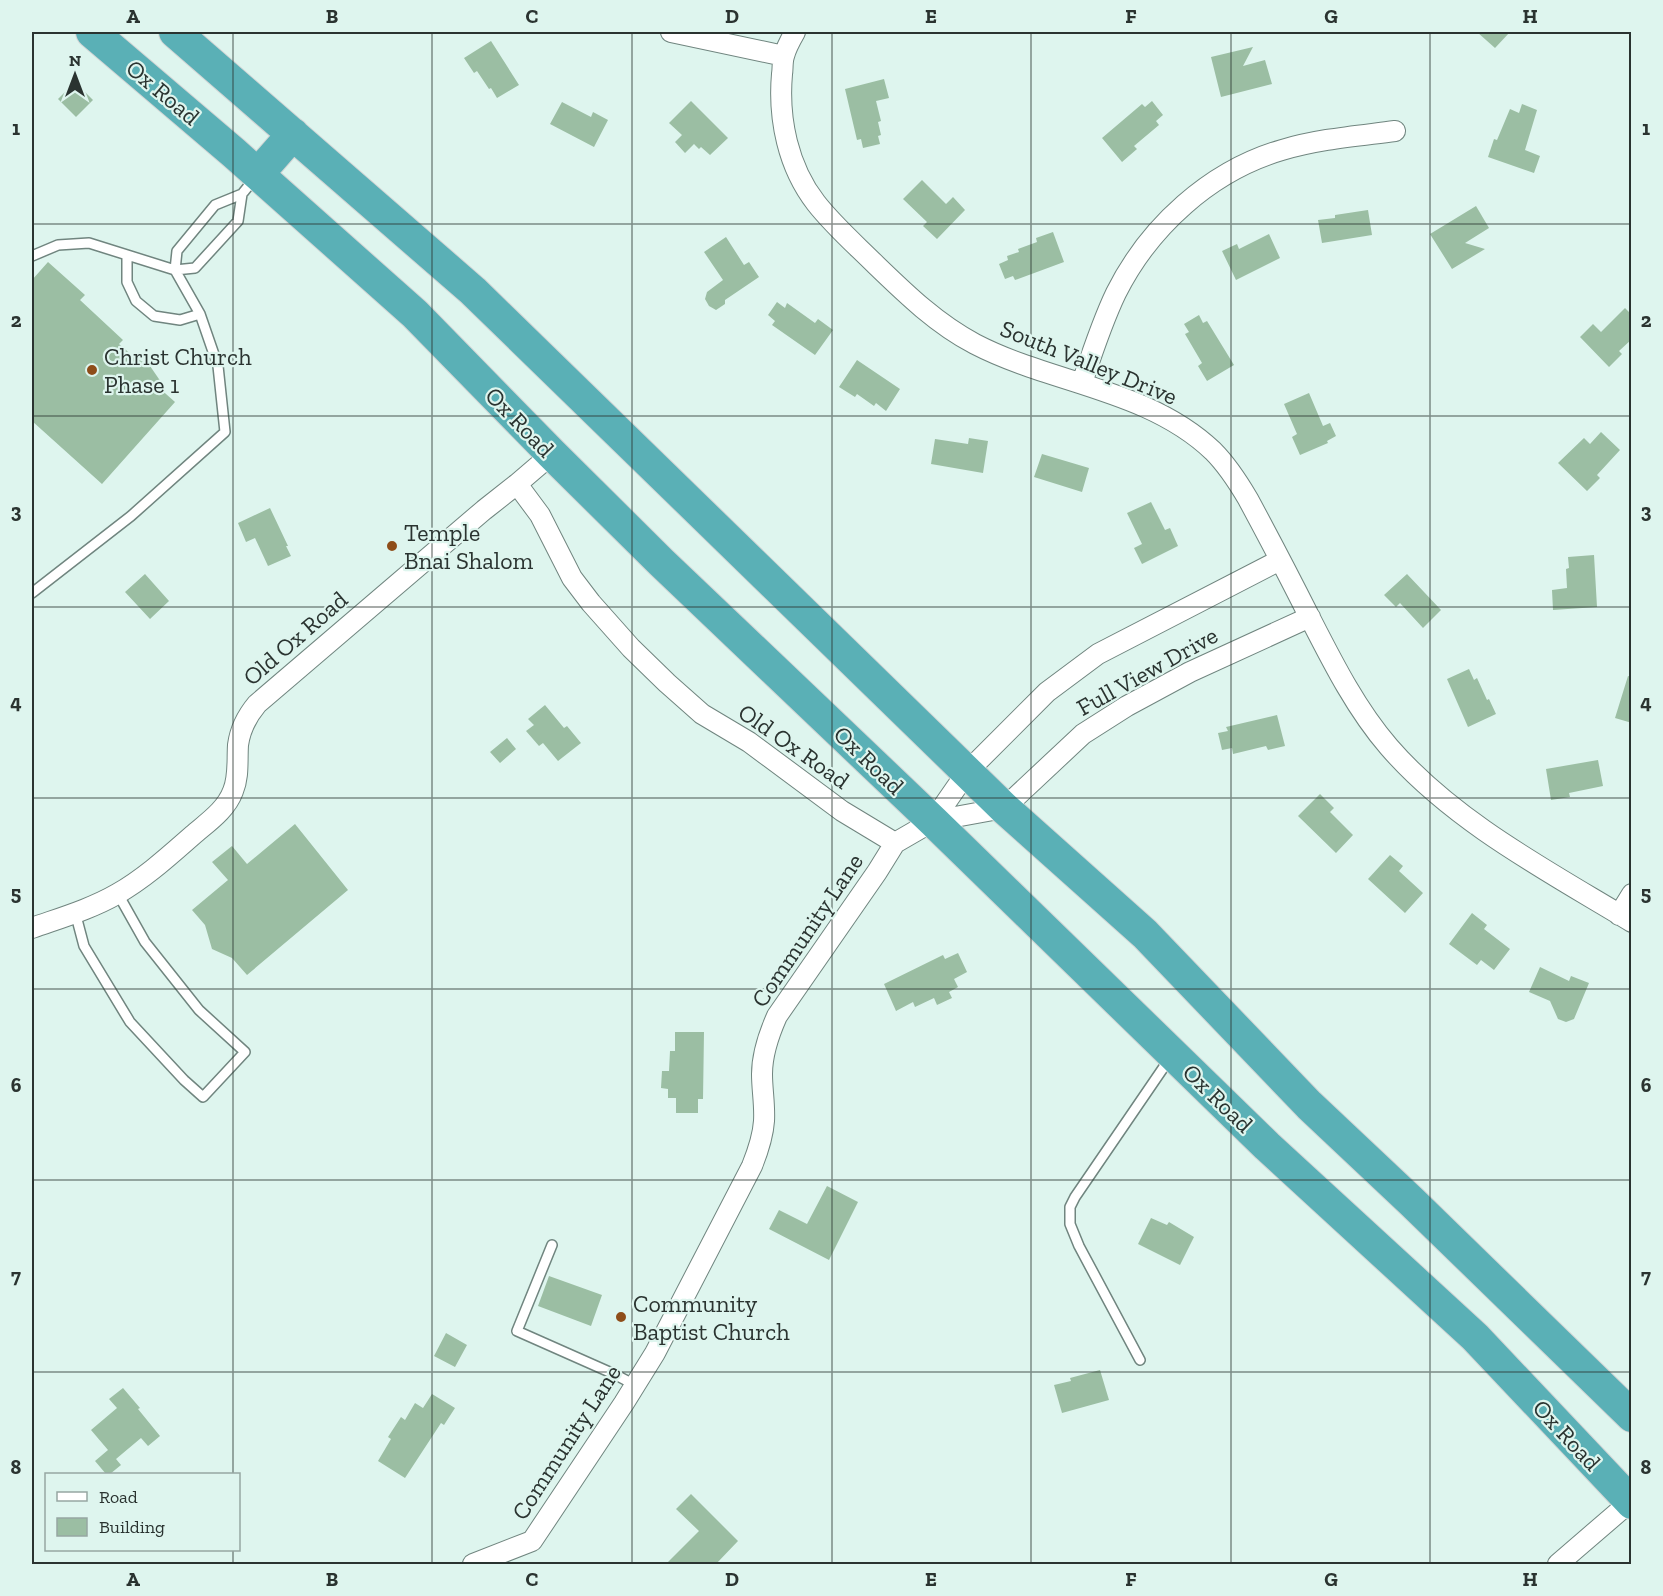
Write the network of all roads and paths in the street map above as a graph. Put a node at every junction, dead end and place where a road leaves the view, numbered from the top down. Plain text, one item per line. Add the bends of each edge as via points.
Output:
1 (92, 32) edge
2 (175, 32) edge
3 (671, 32) edge
4 (795, 32) edge
5 (784, 56) junction
6 (1395, 131) dead end
7 (293, 134) junction
8 (250, 184) junction
9 (127, 255) junction
10 (32, 256) edge
11 (175, 270) junction
12 (200, 314) junction
13 (1082, 383) junction
14 (552, 454) junction
15 (517, 484) junction
16 (1280, 560) junction
17 (32, 593) edge
18 (1310, 617) junction
19 (967, 772) junction
20 (1004, 808) junction
21 (933, 821) junction
22 (895, 843) junction
23 (118, 894) junction
24 (1632, 894) edge
25 (75, 912) junction
26 (1625, 918) edge
27 (32, 928) edge
28 (1173, 1054) junction
29 (552, 1245) dead end
30 (1140, 1360) dead end
31 (635, 1385) junction
32 (1632, 1416) edge
33 (1631, 1503) edge
34 (473, 1564) edge
35 (1558, 1564) edge

1 - 8 highway, Ox Road
2 - 7 highway
3 - 5 street
4 - 5 street, South Valley Drive
5 - 13 street, South Valley Drive via 780,93 788,144 806,188 830,220 914,302 951,330 1002,357
6 - 13 street via 1280,150 1237,169 1194,197 1157,232 1126,274 1094,345
7 - 8 highway
7 - 19 highway via 473,291
8 - 11 lane via 215,205 177,251
8 - 11 lane via 238,221 195,268
8 - 14 highway, Ox Road via 415,314
9 - 10 lane via 89,243 58,245
9 - 11 lane
9 - 12 lane via 127,282 135,301 154,316 180,320
11 - 12 lane
12 - 17 lane via 218,366 225,432 131,516
13 - 16 street, South Valley Drive via 1165,416 1214,452 1248,498
14 - 15 street, Old Ox Road
14 - 21 highway, Ox Road
15 - 22 street, Old Ox Road via 540,515 572,578 631,648 667,683 702,714 750,742 842,811
15 - 23 street, Old Ox Road via 257,704 242,729 236,781 227,804 144,877
16 - 18 street, South Valley Drive
16 - 19 street, Full View Drive via 1098,654 1047,692
18 - 20 street, Full View Drive via 1190,672 1127,706 1083,734
18 - 26 street, South Valley Drive via 1365,716 1414,774 1494,837
19 - 20 highway
19 - 21 street, Full View Drive
20 - 21 street
20 - 32 highway via 1145,934 1309,1105
21 - 22 street, Community Lane
21 - 28 highway, Ox Road
22 - 31 street, Community Lane via 777,1016 764,1054 765,1109 760,1145 752,1166
23 - 25 street, Old Ox Road
23 - 25 lane via 145,942 200,1010 245,1052 203,1097 130,1022 84,946
24 - 26 street
25 - 27 street, Old Ox Road
28 - 30 lane via 1070,1207 1070,1224 1079,1246
28 - 33 highway, Ox Road via 1475,1337
29 - 31 lane via 517,1331
31 - 34 street, Community Lane via 532,1541
33 - 35 street

